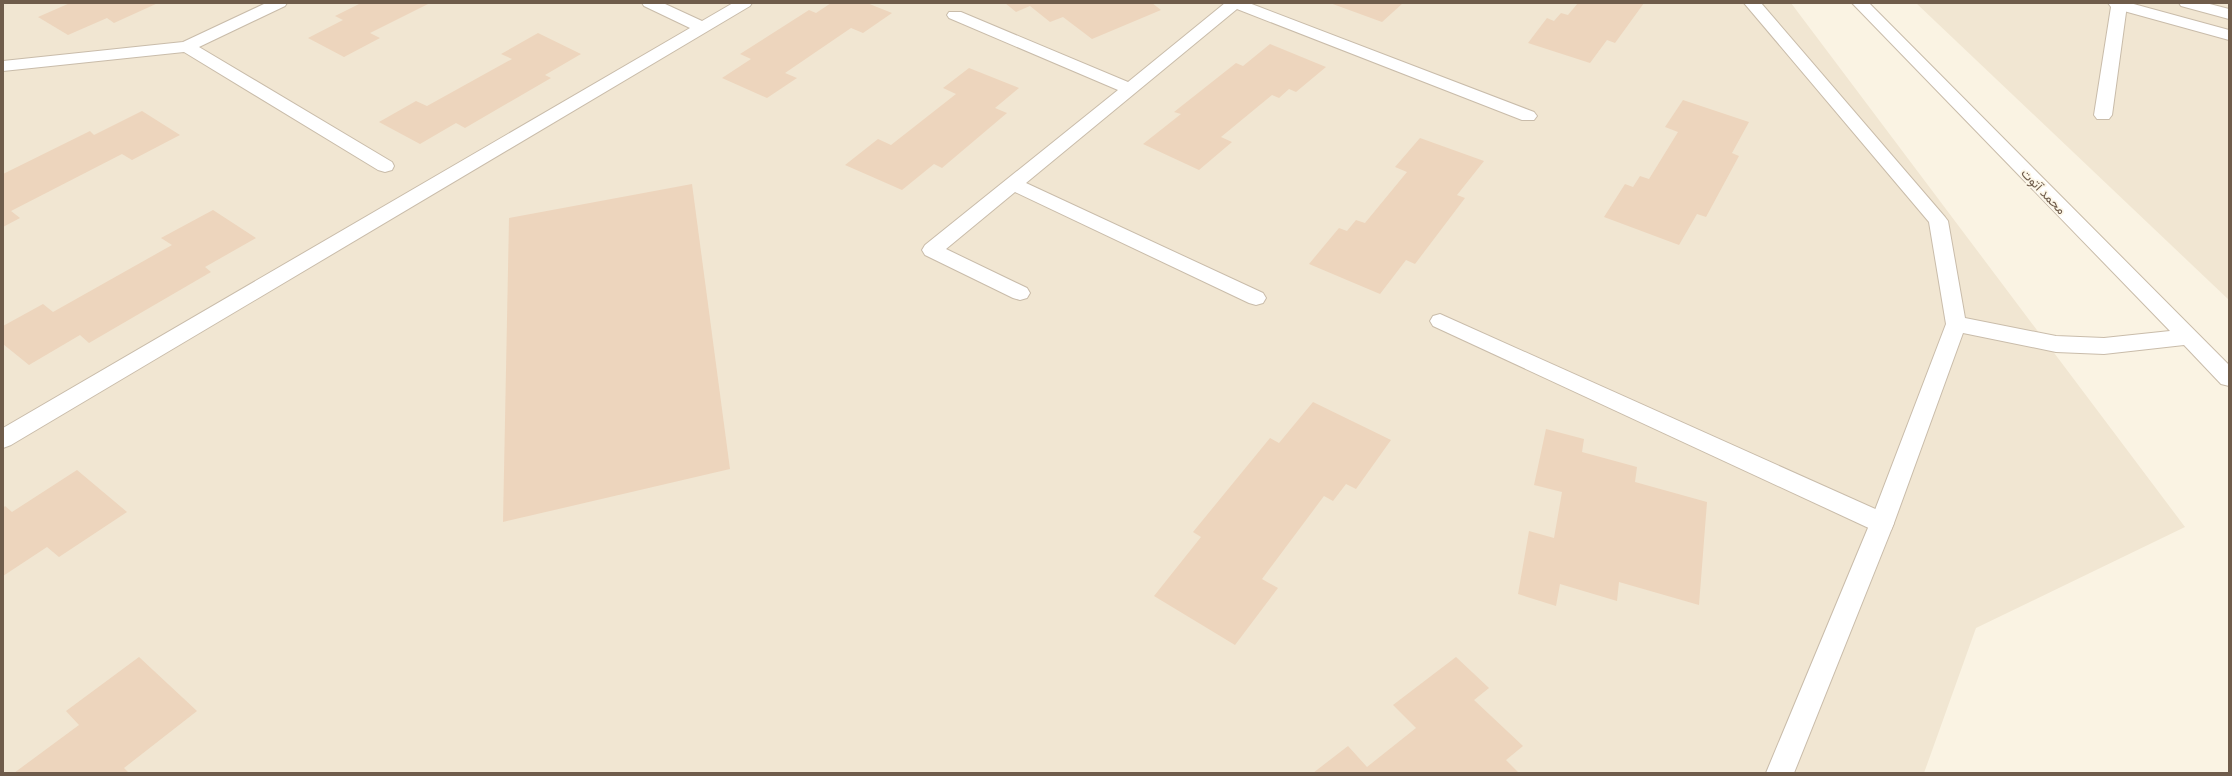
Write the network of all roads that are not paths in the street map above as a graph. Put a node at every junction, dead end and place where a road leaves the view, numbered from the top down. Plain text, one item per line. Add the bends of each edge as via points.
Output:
1 (279, 3) edge
2 (650, 3) edge
3 (744, 3) edge
4 (1752, 3) edge
5 (1860, 3) edge
6 (2187, 3) edge
7 (2117, 4) edge
8 (1229, 5) edge
9 (2229, 14) edge
10 (955, 16) dead end
11 (701, 27) junction
12 (2229, 35) edge
13 (187, 46) junction
14 (3, 66) edge
15 (1130, 89) junction
16 (2103, 115) dead end
17 (1528, 116) dead end
18 (384, 166) dead end
19 (1013, 184) junction
20 (1020, 293) dead end
21 (1256, 298) dead end
22 (1440, 321) dead end
23 (1956, 324) junction
24 (2188, 337) junction
25 (2229, 378) edge
26 (3, 439) edge
27 (1882, 524) junction
28 (1780, 773) edge

1 - 13 street
2 - 11 street
3 - 11 street
4 - 23 street via 1938,221
5 - 24 street, محمد آتوت
6 - 9 street
7 - 12 street
7 - 16 street
8 - 15 street
8 - 17 street
10 - 15 street
11 - 26 street
13 - 14 street
13 - 18 street
15 - 19 street
19 - 20 street via 932,250
19 - 21 street
22 - 27 street
23 - 24 street via 2056,344 2104,346
23 - 27 street
24 - 25 street, محمد آتوت
27 - 28 street

